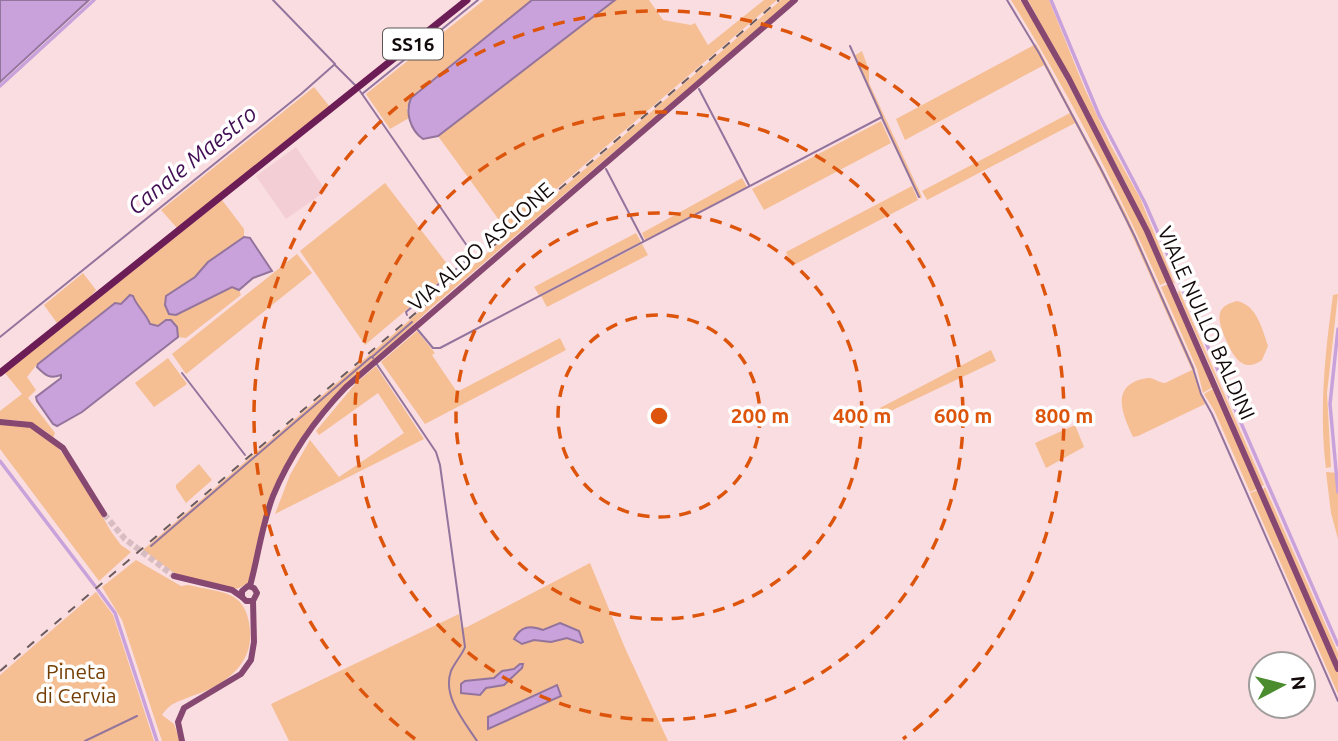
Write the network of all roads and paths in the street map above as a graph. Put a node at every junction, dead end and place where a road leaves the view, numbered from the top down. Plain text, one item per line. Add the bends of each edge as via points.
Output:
1 (467, 0) edge
2 (795, 0) edge
3 (1024, 0) edge
4 (0, 373) edge
5 (0, 422) edge
6 (104, 514) tunnel mouth
7 (174, 576) tunnel mouth
8 (248, 594) junction
9 (1338, 669) edge
10 (182, 741) edge

1 - 4 main road, SS16
2 - 8 street, VIA ALDO ASCIONE via 330,404 312,426 272,498
3 - 9 street, VIALE NULLO BALDINI via 1147,231
5 - 6 street via 35,427 63,448
7 - 8 street
8 - 10 street, VIA ALDO ASCIONE via 254,623 250,660 242,674 184,708 178,722

